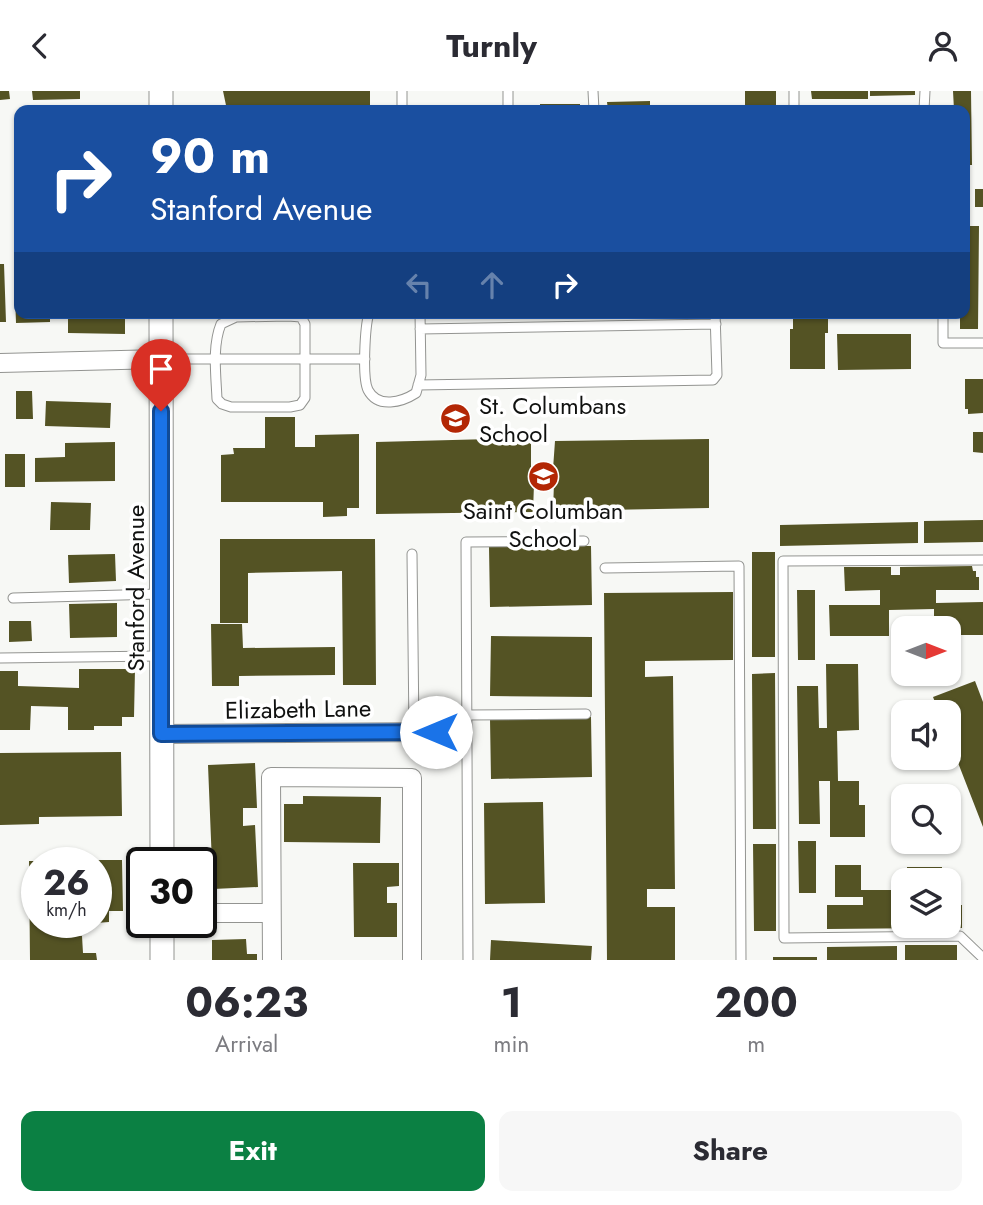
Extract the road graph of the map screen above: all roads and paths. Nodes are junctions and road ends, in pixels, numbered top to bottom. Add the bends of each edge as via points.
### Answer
1 (161, 319) edge
2 (231, 319) edge
3 (301, 319) edge
4 (367, 319) edge
5 (420, 319) edge
6 (716, 319) edge
7 (943, 319) edge
8 (716, 324) junction
9 (420, 329) junction
10 (983, 342) edge
11 (161, 359) junction
12 (216, 359) junction
13 (305, 359) junction
14 (365, 359) junction
15 (0, 363) edge
16 (418, 385) junction
17 (584, 541) dead end
18 (412, 554) dead end
19 (983, 560) edge
20 (605, 568) dead end
21 (161, 594) junction
22 (13, 597) dead end
23 (161, 656) junction
24 (0, 658) edge
25 (586, 714) dead end
26 (467, 716) junction
27 (414, 732) junction
28 (436, 732) dead end
29 (161, 734) junction
30 (162, 847) edge
31 (217, 913) edge
32 (271, 913) junction
33 (162, 938) edge
34 (983, 958) edge
35 (162, 960) edge
36 (272, 960) edge
37 (412, 960) edge
38 (468, 960) edge
39 (741, 960) edge

1 - 11 street, Stanford Avenue
2 - 12 lane via 217,334
3 - 13 lane
4 - 14 lane
5 - 9 lane
6 - 8 lane
7 - 10 lane via 943,343
8 - 9 lane
8 - 16 lane via 717,375 713,380
9 - 16 lane
11 - 12 lane
11 - 15 street
11 - 21 street, Stanford Avenue
12 - 13 lane
12 - 13 lane via 217,398 222,404 290,407 305,398
13 - 14 lane
14 - 16 lane via 366,388 375,398 404,401 416,393
17 - 26 lane via 466,543
18 - 27 lane
19 - 34 lane via 783,561 784,938 960,936
20 - 39 lane via 739,566
21 - 22 lane
21 - 23 street, Stanford Avenue
23 - 24 lane
23 - 29 street, Stanford Avenue
25 - 26 lane
26 - 38 lane
27 - 28 street, Elizabeth Lane
27 - 29 street, Elizabeth Lane
29 - 30 street, Stanford Avenue
31 - 32 street
32 - 36 street
32 - 37 street via 271,777 412,778
33 - 35 street

